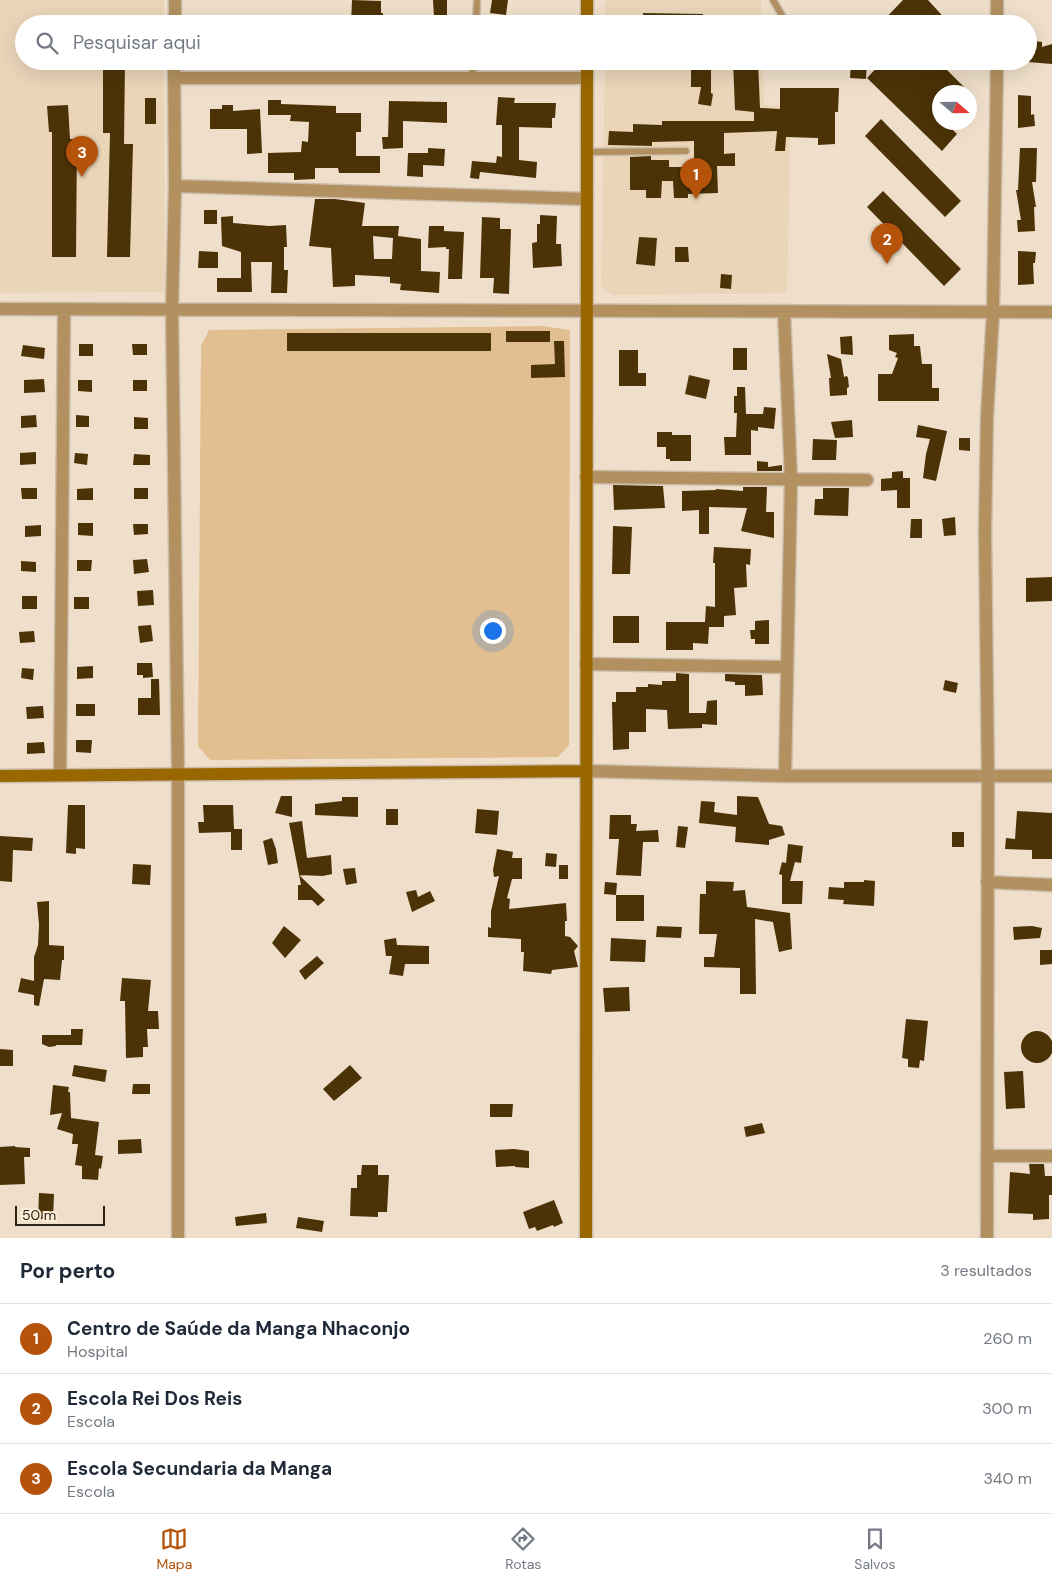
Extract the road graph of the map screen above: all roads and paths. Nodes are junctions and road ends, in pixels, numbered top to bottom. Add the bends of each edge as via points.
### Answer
1 (175, 0) edge
2 (477, 0) edge
3 (587, 0) edge
4 (773, 0) edge
5 (998, 0) edge
6 (175, 15) edge
7 (476, 15) edge
8 (587, 15) edge
9 (782, 15) edge
10 (997, 15) edge
11 (174, 70) edge
12 (472, 70) edge
13 (587, 70) edge
14 (996, 70) edge
15 (174, 78) junction
16 (472, 78) junction
17 (587, 78) junction
18 (686, 151) dead end
19 (587, 152) junction
20 (175, 186) junction
21 (586, 199) junction
22 (0, 309) edge
23 (172, 309) junction
24 (64, 310) junction
25 (586, 311) junction
26 (784, 311) junction
27 (993, 312) junction
28 (1052, 312) edge
29 (586, 477) junction
30 (791, 480) junction
31 (867, 480) dead end
32 (586, 664) junction
33 (787, 667) junction
34 (586, 771) junction
35 (178, 774) junction
36 (60, 775) junction
37 (0, 776) edge
38 (785, 776) junction
39 (988, 776) junction
40 (1052, 776) edge
41 (987, 882) junction
42 (1052, 884) edge
43 (987, 1156) junction
44 (1052, 1156) edge
45 (178, 1238) edge
46 (586, 1238) edge
47 (987, 1238) edge

1 - 6 street
2 - 7 lane
3 - 8 street
4 - 9 lane
5 - 10 street
11 - 15 street
12 - 16 lane
13 - 17 street
14 - 27 street
15 - 16 street
15 - 20 street
16 - 17 street
17 - 19 street
18 - 19 lane
19 - 21 street
20 - 21 street
20 - 23 street
21 - 25 street
22 - 24 street
23 - 24 street
23 - 25 street
23 - 35 street
24 - 36 street
25 - 26 street
25 - 29 street
26 - 27 street
26 - 30 street
27 - 28 street
27 - 39 street via 985,532
29 - 30 street
29 - 32 street
30 - 31 street
30 - 33 street
32 - 33 street
32 - 34 street
33 - 38 street
34 - 35 street
34 - 38 street
34 - 46 street
35 - 36 street
35 - 45 street
36 - 37 street
38 - 39 street
39 - 40 street
39 - 41 street
41 - 42 street
41 - 43 street
43 - 44 street
43 - 47 street

